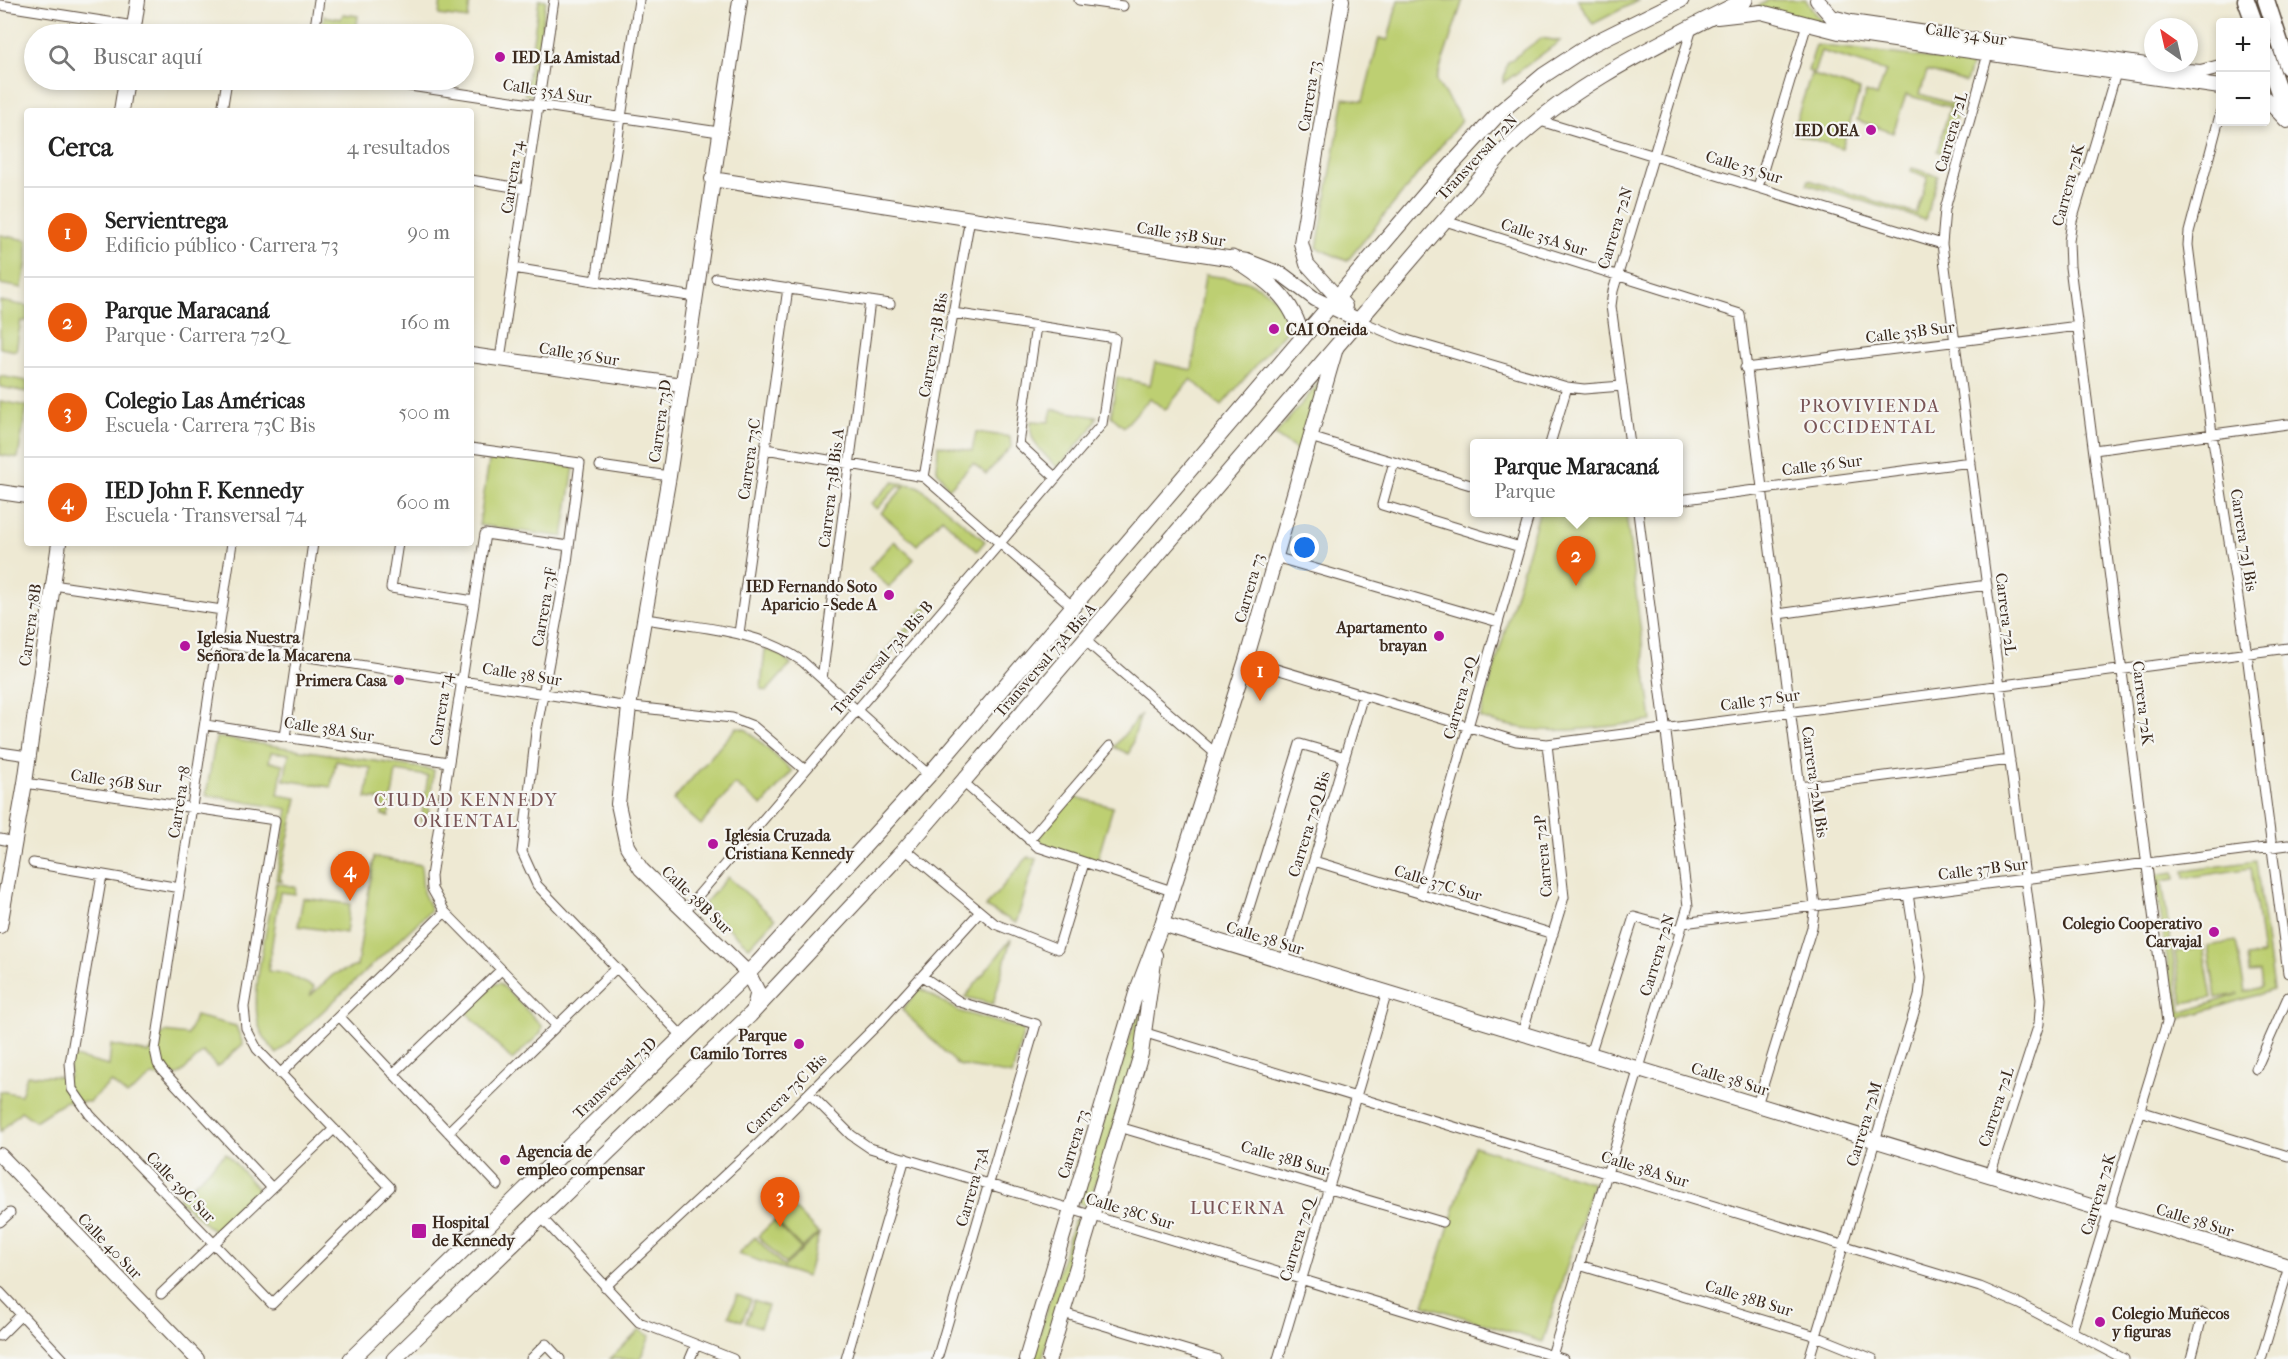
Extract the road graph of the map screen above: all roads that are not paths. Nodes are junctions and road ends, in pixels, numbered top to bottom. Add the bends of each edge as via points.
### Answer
1 (138, 0) edge
2 (320, 0) edge
3 (554, 0) edge
4 (639, 0) edge
5 (740, 0) edge
6 (1079, 0) edge
7 (1341, 0) edge
8 (1681, 0) edge
9 (1745, 0) edge
10 (1817, 0) edge
11 (2266, 0) edge
12 (2246, 2) edge
13 (0, 5) edge
14 (1123, 6) dead end
15 (2246, 18) edge
16 (2252, 18) edge
17 (1708, 19) junction
18 (101, 24) edge
19 (134, 24) edge
20 (316, 24) edge
21 (1807, 24) junction
22 (1692, 28) junction
23 (1988, 54) junction
24 (2288, 67) edge
25 (2109, 68) junction
26 (2216, 69) edge
27 (2270, 69) edge
28 (2216, 86) edge
29 (124, 90) edge
30 (225, 90) edge
31 (437, 90) edge
32 (2270, 104) edge
33 (538, 105) junction
34 (121, 108) edge
35 (222, 108) edge
36 (621, 117) junction
37 (2288, 118) edge
38 (1538, 120) junction
39 (2288, 123) edge
40 (2217, 126) edge
41 (719, 132) junction
42 (1653, 155) junction
43 (712, 179) junction
44 (474, 180) edge
45 (1758, 187) junction
46 (525, 189) junction
47 (970, 218) junction
48 (1442, 220) junction
49 (1942, 244) junction
50 (1232, 258) junction
51 (513, 268) junction
52 (1616, 276) junction
53 (716, 278) dead end
54 (596, 281) junction
55 (788, 288) junction
56 (695, 297) junction
57 (870, 301) junction
58 (1333, 302) junction
59 (890, 304) dead end
60 (953, 313) junction
61 (1740, 314) joint
62 (1358, 320) junction
63 (1036, 326) junction
64 (2078, 326) junction
65 (1302, 339) junction
66 (1955, 343) junction
67 (1336, 346) junction
68 (474, 355) edge
69 (500, 359) junction
70 (1745, 368) junction
71 (682, 385) junction
72 (1622, 386) junction
73 (1567, 387) junction
74 (2288, 424) edge
75 (2212, 434) junction
76 (1310, 437) junction
77 (1551, 439) edge
78 (1629, 439) edge
79 (474, 448) edge
80 (766, 449) junction
81 (2094, 450) junction
82 (1394, 462) junction
83 (1971, 462) junction
84 (849, 464) junction
85 (600, 466) dead end
86 (669, 476) junction
87 (924, 477) junction
88 (1056, 478) junction
89 (1470, 485) edge
90 (1760, 489) junction
91 (0, 492) edge
92 (24, 496) edge
93 (1683, 499) edge
94 (1529, 517) edge
95 (1639, 517) edge
96 (999, 543) junction
97 (59, 546) edge
98 (232, 546) edge
99 (313, 546) edge
100 (398, 546) edge
101 (569, 546) junction
102 (1520, 547) junction
103 (1275, 557) junction
104 (53, 585) junction
105 (1987, 585) junction
106 (474, 601) junction
107 (1072, 606) junction
108 (222, 610) junction
109 (1778, 614) junction
110 (646, 619) junction
111 (1498, 622) junction
112 (738, 633) junction
113 (1086, 641) junction
114 (218, 643) junction
115 (2288, 648) edge
116 (2247, 654) junction
117 (297, 655) junction
118 (1246, 660) junction
119 (2124, 671) junction
120 (822, 679) junction
121 (461, 681) junction
122 (2000, 687) junction
123 (543, 694) junction
124 (1363, 695) junction
125 (629, 707) junction
126 (857, 710) junction
127 (1790, 712) junction
128 (206, 725) junction
129 (1468, 726) junction
130 (1666, 729) junction
131 (285, 737) junction
132 (1547, 744) junction
133 (1110, 746) dead end
134 (0, 752) edge
135 (1216, 754) junction
136 (28, 756) junction
137 (1345, 757) junction
138 (2010, 760) junction
139 (448, 762) junction
140 (806, 770) junction
141 (929, 775) junction
142 (25, 783) junction
143 (964, 783) junction
144 (1799, 787) junction
145 (193, 807) junction
146 (0, 839) edge
147 (1029, 840) junction
148 (15, 842) junction
149 (2288, 845) edge
150 (627, 846) joint
151 (2272, 848) junction
152 (905, 849) junction
153 (1314, 861) junction
154 (33, 863) dead end
155 (1084, 863) junction
156 (2148, 863) junction
157 (102, 875) junction
158 (2025, 879) junction
159 (180, 888) junction
160 (1172, 891) junction
161 (1420, 893) junction
162 (1908, 894) junction
163 (1815, 906) junction
164 (445, 912) junction
165 (684, 912) junction
166 (979, 913) junction
167 (1162, 924) junction
168 (0, 926) edge
169 (1682, 927) junction
170 (1553, 934) junction
171 (1156, 941) junction
172 (1237, 946) junction
173 (1284, 961) junction
174 (616, 968) junction
175 (501, 970) junction
176 (748, 973) junction
177 (2288, 973) edge
178 (922, 976) junction
179 (1387, 992) junction
180 (2288, 997) edge
181 (750, 1015) junction
182 (339, 1016) junction
183 (557, 1026) junction
184 (1146, 1033) junction
185 (1522, 1033) junction
186 (683, 1037) junction
187 (1590, 1054) junction
188 (1638, 1068) junction
189 (2256, 1069) dead end
190 (280, 1074) junction
191 (393, 1074) junction
192 (809, 1093) junction
193 (1356, 1097) junction
194 (1757, 1105) junction
195 (2140, 1111) junction
196 (1119, 1127) junction
197 (334, 1129) junction
198 (448, 1132) junction
199 (1874, 1140) junction
200 (0, 1155) edge
201 (2288, 1156) edge
202 (905, 1158) junction
203 (1606, 1173) junction
204 (1990, 1175) junction
205 (989, 1184) junction
206 (498, 1185) dead end
207 (272, 1188) junction
208 (1329, 1188) junction
209 (1071, 1209) junction
210 (2109, 1212) junction
211 (10, 1213) dead end
212 (1091, 1215) junction
213 (541, 1217) junction
214 (0, 1222) edge
215 (1442, 1222) dead end
216 (214, 1244) junction
217 (1843, 1245) junction
218 (1579, 1265) junction
219 (2288, 1268) edge
220 (1301, 1279) junction
221 (605, 1287) junction
222 (0, 1292) edge
223 (161, 1294) dead end
224 (1063, 1313) junction
225 (2203, 1313) dead end
226 (21, 1315) junction
227 (2072, 1331) junction
228 (0, 1336) edge
229 (1816, 1336) junction
230 (696, 1345) junction
231 (2110, 1356) edge
232 (1552, 1358) edge
233 (63, 1359) edge
234 (197, 1359) edge
235 (351, 1359) edge
236 (394, 1359) edge
237 (531, 1359) edge
238 (560, 1359) edge
239 (690, 1359) edge
240 (733, 1359) edge
241 (846, 1359) edge
242 (937, 1359) edge
243 (1026, 1359) edge
244 (1049, 1359) edge
245 (1216, 1359) edge
246 (1278, 1359) edge
247 (1563, 1359) edge
248 (1809, 1359) edge
249 (1873, 1359) edge
250 (2124, 1359) edge
251 (2191, 1359) edge
252 (2260, 1359) edge

1 - 19 street
2 - 20 street
3 - 33 street, Carrera 74
4 - 36 street
5 - 41 street, Carrera 73D
6 - 14 street
7 - 58 street, Carrera 73 via 1301,243 1307,264
8 - 58 main road, Transversal 72N via 1572,55 1520,95 1472,141
9 - 17 main road, Transversal 72N
10 - 25 street, Calle 34 Sur via 1840,20
11 - 24 highway
12 - 15 street
12 - 16 highway
13 - 18 street
17 - 21 street, Calle 34 Sur via 1761,12
17 - 22 main road, Transversal 72N
21 - 23 street, Calle 34 Sur
21 - 45 street
22 - 38 main road, Transversal 72N via 1587,84
22 - 42 street, Carrera 72N
23 - 25 street, Calle 34 Sur
23 - 49 street, Carrera 72L via 1945,209
25 - 26 street, Calle 34 Sur via 2200,72
25 - 28 street, Calle 34 Sur
25 - 64 street, Carrera 72K via 2072,221 2070,267
27 - 37 highway
29 - 34 street
30 - 35 street
31 - 33 street, Calle 35A Sur
32 - 39 street
33 - 36 street, Calle 35A Sur
33 - 46 street, Carrera 74
36 - 41 street, Calle 35A Sur
36 - 54 street
38 - 42 street, Calle 35 Sur
38 - 48 main road, Transversal 72N via 1504,151
40 - 75 street, Carrera 72J Bis via 2188,245
41 - 43 street, Carrera 73D
42 - 45 street, Calle 35 Sur
42 - 52 street, Carrera 72N
43 - 47 street, Calle 35B Sur
43 - 56 street, Carrera 73D
44 - 46 street
45 - 49 street, Calle 35 Sur
46 - 51 street, Carrera 74
47 - 50 street, Calle 35B Sur
47 - 60 street, Carrera 73B Bis
48 - 52 street, Calle 35A Sur
48 - 62 main road, Transversal 72N
49 - 66 street, Carrera 72L
50 - 58 street, Calle 35B Sur via 1270,269
50 - 65 main road via 1284,297 1298,320
51 - 54 street
51 - 69 street, Carrera 74
52 - 61 street, Calle 35A Sur
52 - 72 street, Carrera 72N via 1611,306
53 - 55 street
54 - 56 street
55 - 57 street
55 - 80 street, Carrera 73C
56 - 71 street, Carrera 73D
57 - 59 street
57 - 84 street, Carrera 73B Bis A
58 - 62 street, Carrera 73
58 - 65 main road, Transversal 73A Bis A
60 - 63 street
60 - 87 street, Carrera 73B Bis
61 - 70 street, Carrera 72M Bis
62 - 67 main road, Transversal 73A Bis A
62 - 73 street via 1400,338
63 - 88 street via 1019,444
63 - 88 street, Transversal 73A Bis B via 1115,338 1102,423
64 - 66 street, Calle 35B Sur
64 - 81 street, Carrera 72K
65 - 107 main road, Transversal 73A Bis A
66 - 70 street, Calle 35B Sur
66 - 83 street, Carrera 72L
67 - 76 street, Carrera 73
67 - 113 main road, Transversal 73A Bis A
68 - 69 street, Calle 36 Sur
69 - 71 street, Calle 36 Sur
70 - 90 street, Carrera 72M Bis
71 - 86 street, Carrera 73D
72 - 73 street
72 - 78 street, Carrera 72N
73 - 77 street
74 - 75 street
75 - 81 street
75 - 116 street, Carrera 72J Bis
76 - 82 street
76 - 103 street, Carrera 73
79 - 101 street, Carrera 73F via 580,464
80 - 84 street
80 - 112 street, Carrera 73C
81 - 119 street, Carrera 72K
82 - 89 street
82 - 102 street via 1382,505
83 - 90 street, Calle 36 Sur
83 - 105 street, Carrera 72L
84 - 87 street
84 - 120 street, Carrera 73B Bis A
85 - 86 street
86 - 110 street, Carrera 73D
87 - 96 street
88 - 96 street, Transversal 73A Bis B
90 - 93 street, Calle 36 Sur
90 - 109 street, Carrera 72M Bis
91 - 92 street
94 - 102 street, Carrera 72Q
95 - 130 street, Carrera 72N
96 - 107 street
96 - 126 street, Transversal 73A Bis B
97 - 104 street, Carrera 78B
98 - 108 street, Carrera 78
99 - 117 street
100 - 106 street via 391,588
101 - 106 street, Carrera 74 via 485,534
101 - 123 street, Carrera 73F
102 - 111 street, Carrera 72Q
103 - 111 street
103 - 118 street, Carrera 73
104 - 108 street
104 - 136 street, Carrera 78B
105 - 109 street
105 - 122 street, Carrera 72L
106 - 121 street, Carrera 74
107 - 141 main road, Transversal 73A Bis A
108 - 114 street, Carrera 78
109 - 127 street, Carrera 72M Bis
110 - 112 street
110 - 125 street, Carrera 73D
111 - 129 street, Carrera 72Q
112 - 120 street via 781,646
113 - 135 street
113 - 143 main road, Transversal 73A Bis A
114 - 117 street, Calle 38 Sur
114 - 128 street, Carrera 78
115 - 116 street, Calle 37 Sur
116 - 119 street, Calle 37 Sur
116 - 151 street, Carrera 72J Bis
117 - 121 street, Calle 38 Sur
117 - 131 street
118 - 124 street, Calle 37 Sur
118 - 135 street, Carrera 73
119 - 122 street, Calle 37 Sur
119 - 156 street, Carrera 72K
120 - 126 street
121 - 123 street, Calle 38 Sur
121 - 139 street, Carrera 74
122 - 127 street, Calle 37 Sur
122 - 138 street, Carrera 72L
123 - 125 street, Calle 38 Sur
123 - 174 street, Carrera 73F via 522,837 524,862 537,885
124 - 129 street, Calle 37 Sur
124 - 137 street, Carrera 72Q Bis
125 - 140 street, Calle 38 Sur via 747,722
125 - 150 street, Carrera 73D via 618,804
126 - 140 street, Transversal 73A Bis B
126 - 141 street
127 - 130 street, Calle 37 Sur
127 - 144 street, Carrera 72M Bis
128 - 131 street, Calle 38A Sur
128 - 145 street, Carrera 78
129 - 132 street, Calle 37 Sur via 1515,741
129 - 161 street, Carrera 72Q
130 - 132 street, Calle 37 Sur
130 - 169 street, Carrera 72N via 1688,906
131 - 139 street, Calle 38A Sur
132 - 170 street, Carrera 72P via 1564,897
133 - 147 street
134 - 136 street
135 - 160 street, Carrera 73
136 - 142 street, Carrera 78B
137 - 153 street, Carrera 72Q Bis
137 - 172 street via 1300,744
138 - 144 street
138 - 158 street, Carrera 72L
139 - 164 street, Carrera 74 via 432,858 432,889
140 - 165 street, Transversal 73A Bis B
141 - 176 main road, Transversal 73A Bis A
142 - 145 street, Calle 36B Sur
142 - 148 street, Carrera 78B
143 - 147 street
143 - 152 main road, Transversal 73A Bis A
144 - 163 street, Carrera 72M Bis
145 - 159 street, Carrera 78
145 - 190 street, Calle 36B Sur via 275,820 244,1019 249,1039
146 - 148 street
147 - 155 street via 1047,852
148 - 168 street, Carrera 78B
149 - 151 street, Calle 37B Sur
150 - 165 street, Calle 38B Sur via 641,868
151 - 156 street, Calle 37B Sur
151 - 177 street, Carrera 72J Bis
152 - 166 street
152 - 181 main road, Transversal 73A Bis A
153 - 161 street, Calle 37C Sur
153 - 173 street, Carrera 72Q Bis
154 - 157 street
155 - 160 street
155 - 166 street via 1058,949 1012,933
156 - 158 street, Calle 37B Sur
156 - 195 street, Carrera 72K via 2167,1022
157 - 159 street
157 - 216 street, Calle 39C Sur via 70,1063 72,1089 90,1115
158 - 162 street, Calle 37B Sur
158 - 204 street, Carrera 72L via 2041,1010
159 - 207 street, Carrera 78 via 156,1040 158,1064
160 - 167 street, Carrera 73
161 - 170 street, Calle 37C Sur
162 - 163 street, Calle 37B Sur
162 - 199 street, Carrera 72M via 1921,987
163 - 169 street, Calle 37B Sur
163 - 194 street, Carrera 72M Bis
164 - 175 street
164 - 182 street
165 - 176 street, Calle 38B Sur
166 - 178 street, Carrera 73C Bis
167 - 171 street, Carrera 73
167 - 172 street, Calle 38 Sur
169 - 187 street, Calle 37B Sur via 1634,917
169 - 188 street, Carrera 72N
170 - 185 street, Carrera 72P
171 - 184 street, Carrera 73
171 - 209 street, Carrera 73 via 1137,990
172 - 173 street, Calle 38 Sur
173 - 179 street, Calle 38 Sur
174 - 183 street
174 - 186 street
175 - 183 street
175 - 191 street
176 - 181 main road via 758,993
176 - 186 main road, Transversal 73D
178 - 192 street, Carrera 73C Bis
178 - 205 street, Carrera 73A via 960,1002 1036,1024
179 - 185 street, Calle 38 Sur
179 - 193 street, Carrera 72Q
180 - 189 street
181 - 213 main road
182 - 190 street
182 - 191 street
183 - 198 street
184 - 193 street, Calle 38A Sur
184 - 196 street, Carrera 73
185 - 187 street, Calle 38 Sur
186 - 235 main road, Transversal 73D
187 - 188 street, Calle 38 Sur
188 - 194 street, Calle 38 Sur
188 - 203 street, Carrera 72N
190 - 197 street
191 - 198 street
192 - 202 street, Calle 38C Sur via 858,1141
192 - 221 street, Carrera 73C Bis
193 - 203 street, Calle 38A Sur
193 - 208 street, Carrera 72Q
194 - 199 street, Calle 38 Sur
195 - 201 street
195 - 210 street, Carrera 72K
196 - 208 street, Calle 38B Sur
196 - 212 street, Carrera 73
197 - 207 street
197 - 216 street, Calle 39C Sur via 390,1187 272,1304
198 - 206 street
199 - 204 street, Calle 38 Sur
199 - 217 street, Carrera 72M
200 - 234 street, Calle 40 Sur
202 - 205 street, Calle 38C Sur
202 - 241 street
203 - 217 street, Calle 38A Sur
203 - 218 street, Carrera 72N
204 - 210 street, Calle 38 Sur
205 - 209 street, Calle 38C Sur
205 - 242 street, Carrera 73A
207 - 216 street
208 - 215 street, Calle 38B Sur
208 - 220 street, Carrera 72Q
209 - 212 street, Calle 38C Sur
209 - 243 street, Carrera 73
210 - 219 street, Calle 38 Sur
210 - 227 street, Carrera 72K
211 - 214 street
212 - 220 street, Calle 38C Sur
212 - 224 street, Carrera 73
213 - 221 street
213 - 236 main road
216 - 223 street
217 - 227 street, Calle 38A Sur via 1980,1287
217 - 229 street, Carrera 72M
218 - 229 street, Calle 38B Sur
218 - 232 street, Carrera 72N
219 - 252 street
220 - 232 street, Calle 38C Sur
220 - 246 street, Carrera 72Q
221 - 230 street via 639,1322
222 - 226 street
224 - 244 street, Carrera 73
224 - 245 street
225 - 251 street
226 - 228 street
226 - 233 street
227 - 231 street, Calle 38A Sur
229 - 248 street, Carrera 72M
229 - 249 street, Calle 38B Sur
230 - 239 street
230 - 240 street
231 - 250 street, Calle 38A Sur
232 - 247 street, Calle 38C Sur
237 - 238 street via 546,1344

